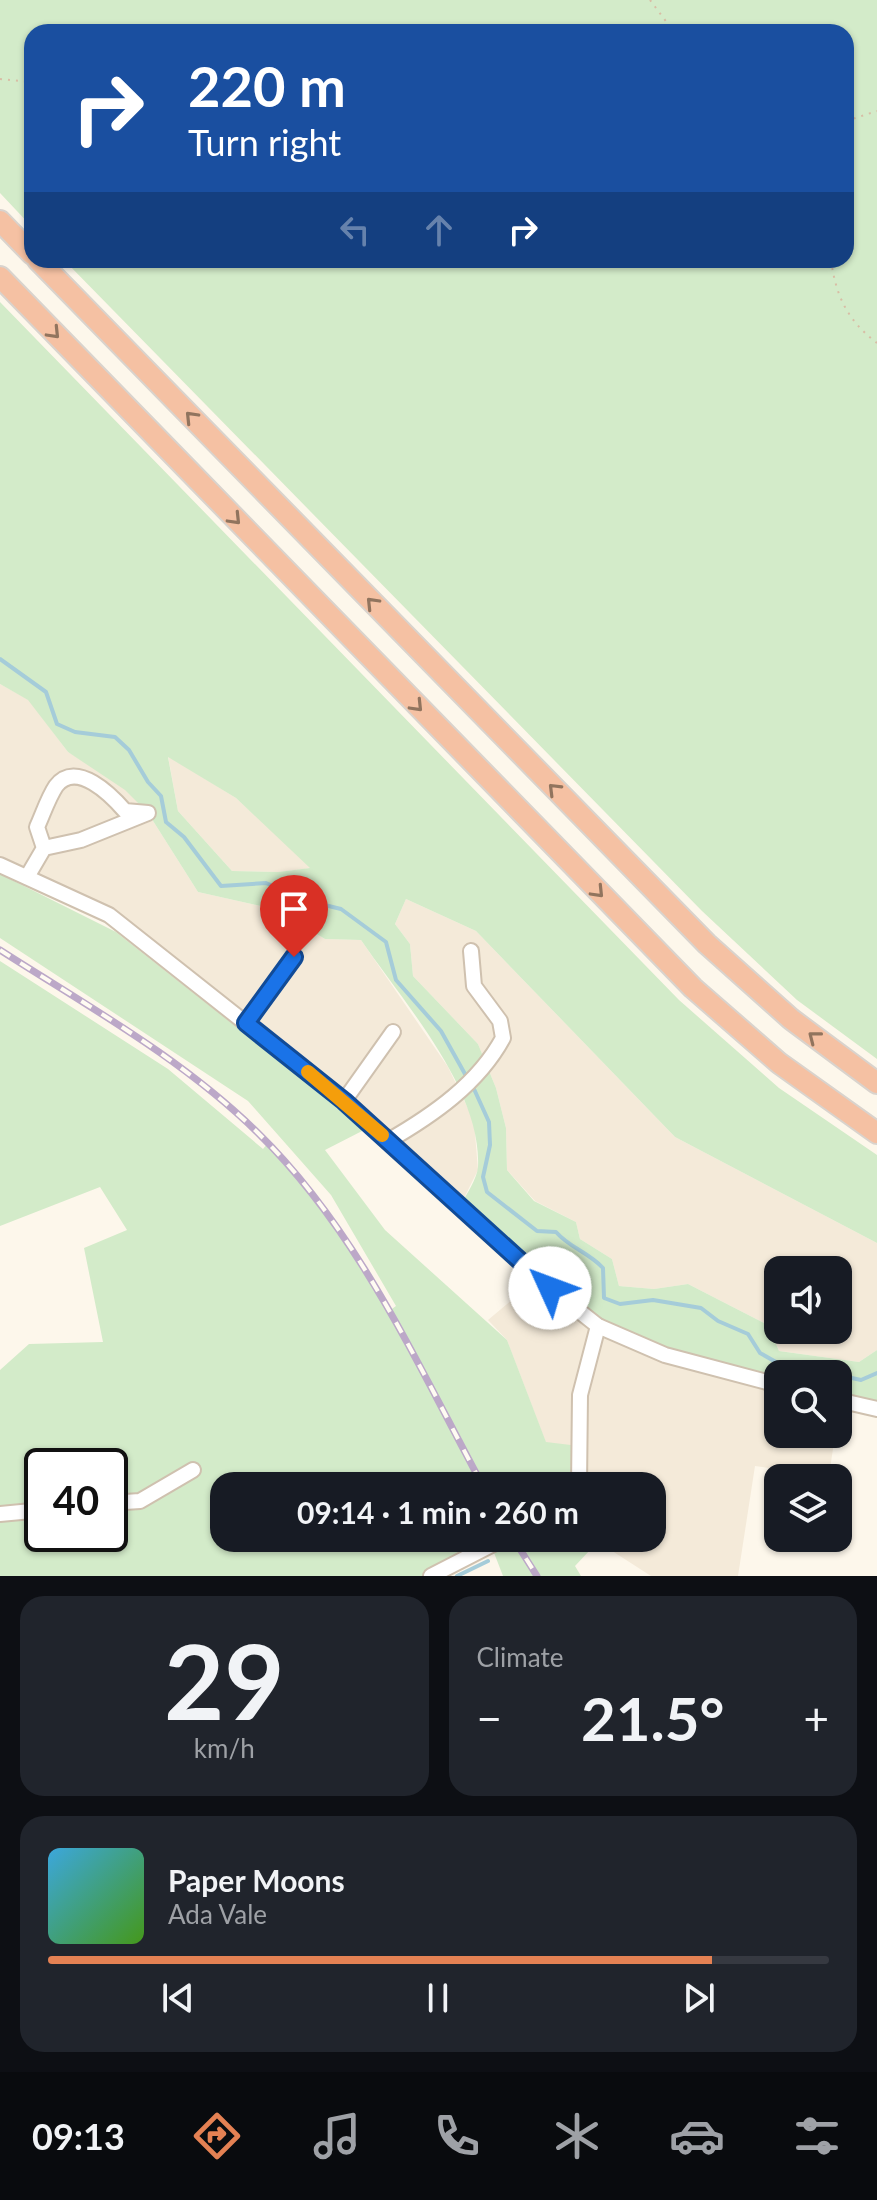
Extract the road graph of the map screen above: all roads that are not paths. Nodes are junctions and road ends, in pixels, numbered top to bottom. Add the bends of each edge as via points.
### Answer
1 (0, 221) edge
2 (24, 246) edge
3 (46, 268) edge
4 (0, 277) edge
5 (44, 848) junction
6 (0, 865) edge
7 (27, 877) junction
8 (471, 951) dead end
9 (294, 957) dead end
10 (246, 1023) junction
11 (393, 1032) dead end
12 (877, 1083) edge
13 (344, 1101) junction
14 (877, 1133) edge
15 (388, 1141) junction
16 (598, 1326) junction
17 (764, 1381) edge
18 (852, 1403) edge
19 (877, 1409) edge
20 (193, 1470) dead end
21 (579, 1472) edge
22 (128, 1502) edge
23 (24, 1512) edge
24 (0, 1514) edge
25 (478, 1552) edge
26 (431, 1576) edge

1 - 2 highway
12 -> 3 highway via 769,1001 687,924
4 -> 14 highway via 693,988 779,1063
5 - 5 street via 81,840 148,813 125,811 92,782 66,779 56,785 37,827
5 - 7 street
6 - 7 street
7 - 10 street via 109,915
8 - 15 street via 474,986 500,1021 503,1038 435,1114
9 - 10 street
10 - 13 street
11 - 13 street
13 - 15 street
15 - 16 street
16 - 17 street via 665,1355
16 - 21 street via 580,1395
18 - 19 street
20 - 22 street via 140,1501
23 - 24 street
25 - 26 street

